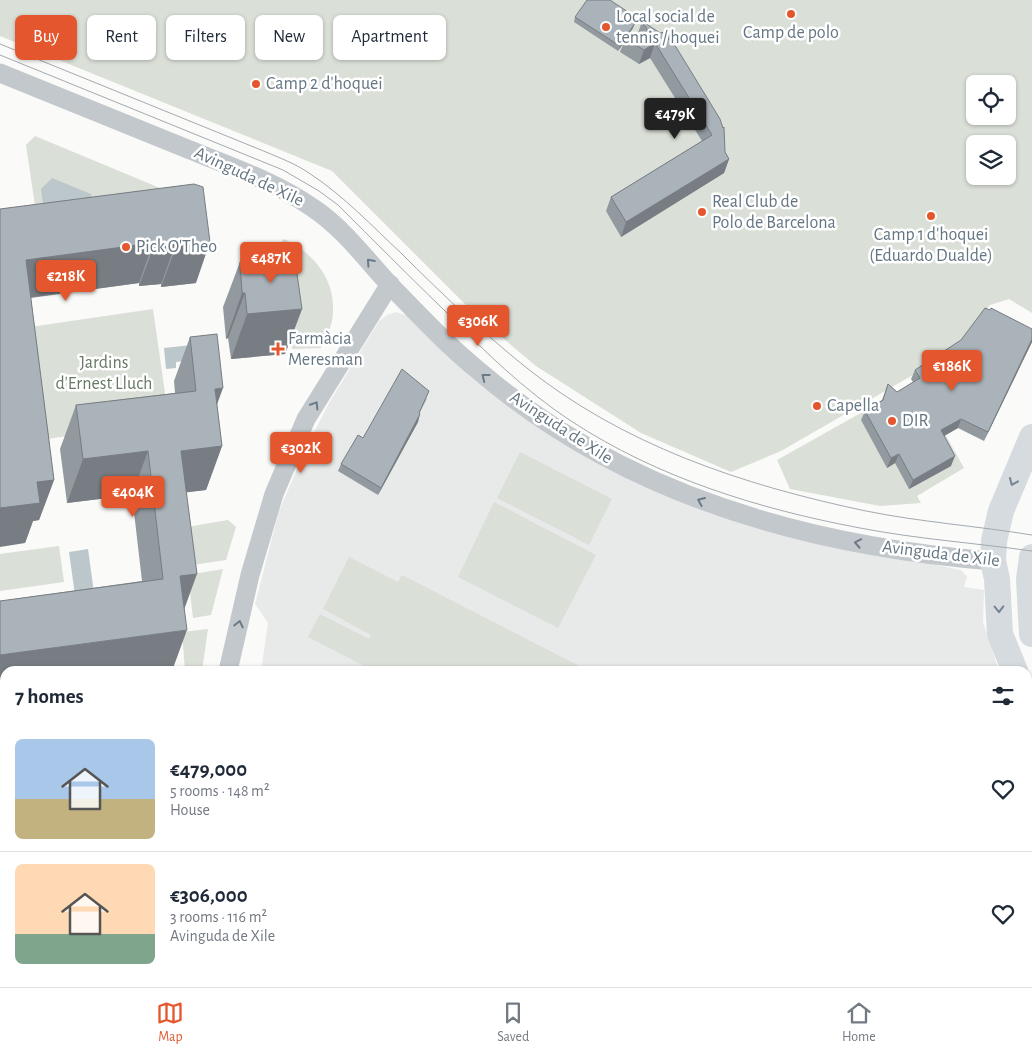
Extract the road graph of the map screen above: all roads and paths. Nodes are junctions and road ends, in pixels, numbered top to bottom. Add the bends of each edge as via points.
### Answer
1 (0, 73) edge
2 (390, 284) junction
3 (1032, 437) edge
4 (1031, 560) edge
5 (992, 561) junction
6 (1032, 634) edge
7 (229, 666) edge
8 (1013, 666) edge

2 -> 1 street, Avinguda de Xile via 332,222 294,195
5 -> 2 street, Avinguda de Xile via 912,553 776,526 721,509 623,467 532,413 478,371
7 -> 2 street via 250,575 278,486 306,419
3 -> 5 street via 1001,511
4 - 5 street, Avinguda de Xile
4 - 6 street
5 -> 8 street via 997,578 1000,634

